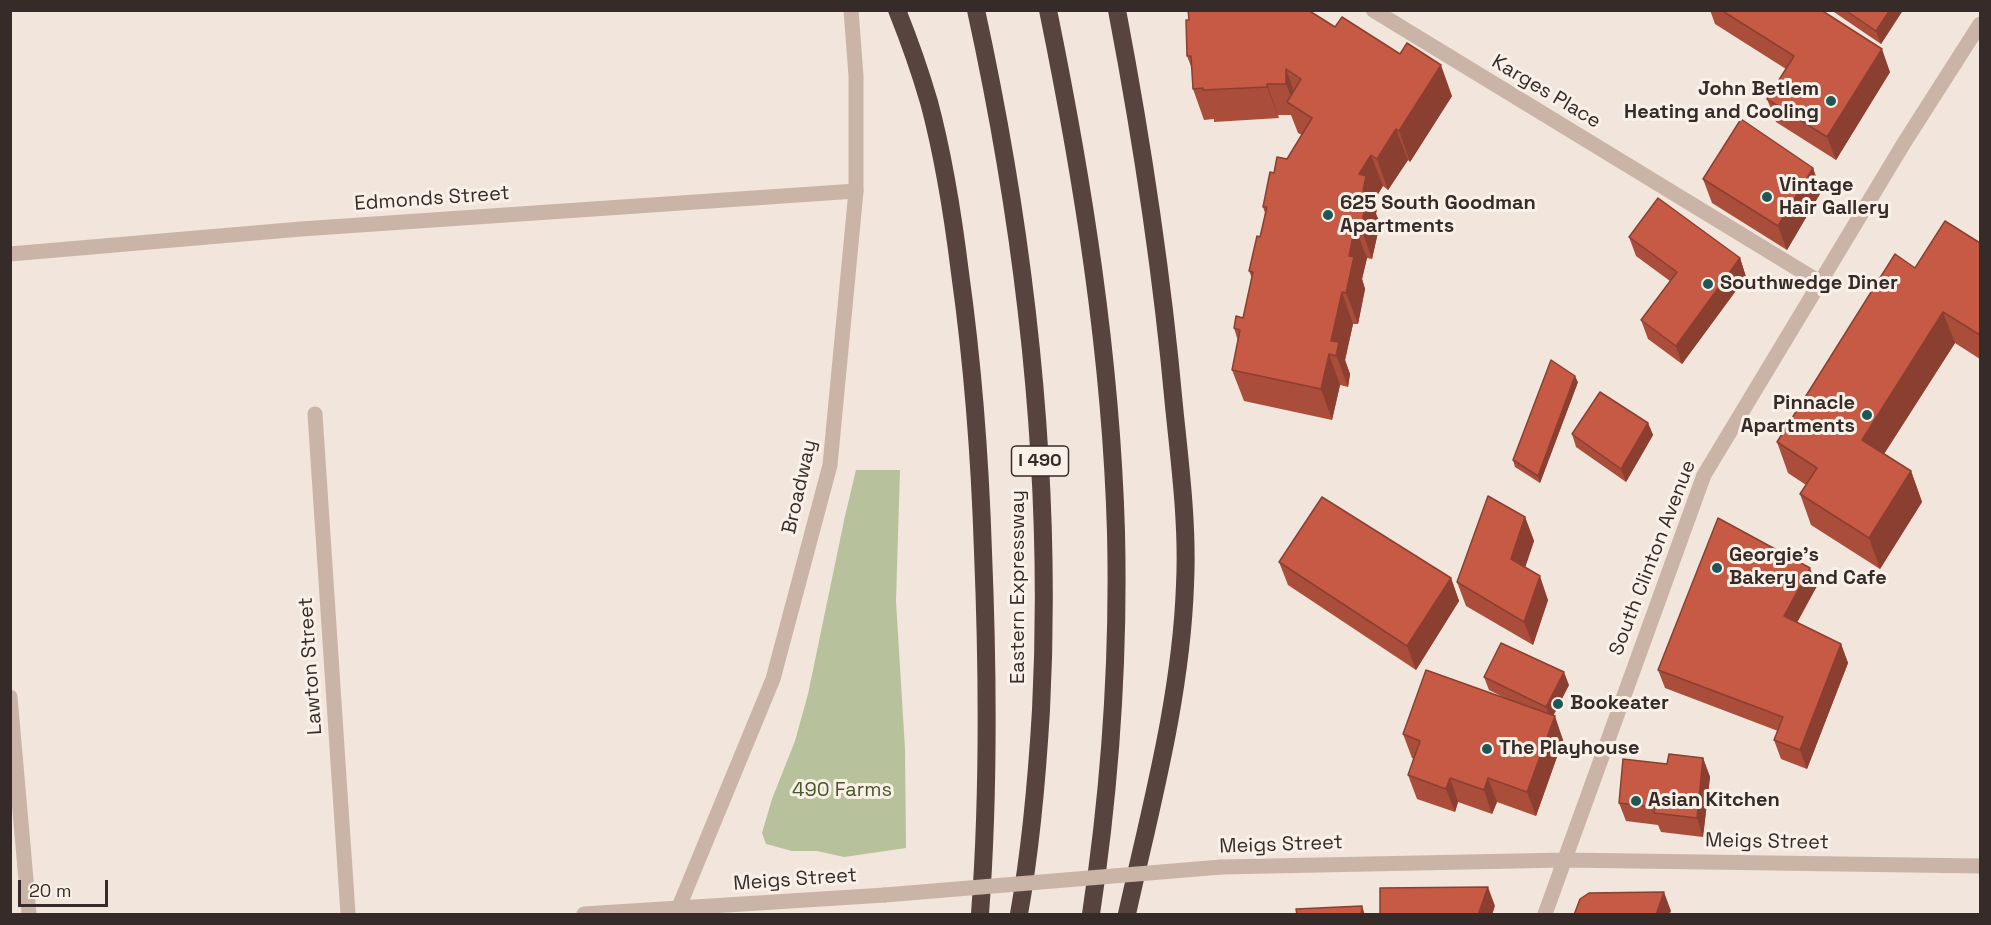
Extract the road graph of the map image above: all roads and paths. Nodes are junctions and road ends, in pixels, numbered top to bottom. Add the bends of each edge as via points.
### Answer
1 (851, 10) edge
2 (897, 10) edge
3 (976, 10) edge
4 (1048, 10) edge
5 (1117, 10) edge
6 (1373, 10) edge
7 (1980, 24) edge
8 (856, 191) junction
9 (10, 254) edge
10 (1821, 283) junction
11 (315, 414) dead end
12 (10, 697) edge
13 (1565, 860) junction
14 (1980, 866) edge
15 (678, 912) edge
16 (29, 915) edge
17 (348, 915) edge
18 (584, 915) edge
19 (980, 915) edge
20 (1019, 915) edge
21 (1091, 915) edge
22 (1127, 915) edge
23 (1545, 915) edge

1 - 8 street, Broadway via 856,76
2 - 19 highway via 929,102 945,175 974,395 987,655 986,808
3 - 20 highway, Eastern Expressway / I 490 via 1026,305 1043,524 1039,742
4 - 21 highway via 1092,267 1116,530 1114,695 1100,861
5 - 22 highway via 1140,140 1170,362 1185,533 1182,635 1172,705
6 - 10 street, Karges Place
7 - 10 street, South Clinton Avenue
8 - 9 street, Edmonds Street via 313,228
8 - 15 street, Broadway via 830,465 773,679
10 - 13 street, South Clinton Avenue via 1704,475
11 - 17 street, Lawton Street
12 - 16 street
13 - 14 street, Meigs Street
13 - 15 street, Meigs Street, bridge via 1221,867
13 - 23 street, South Clinton Avenue
15 - 18 street, Meigs Street

